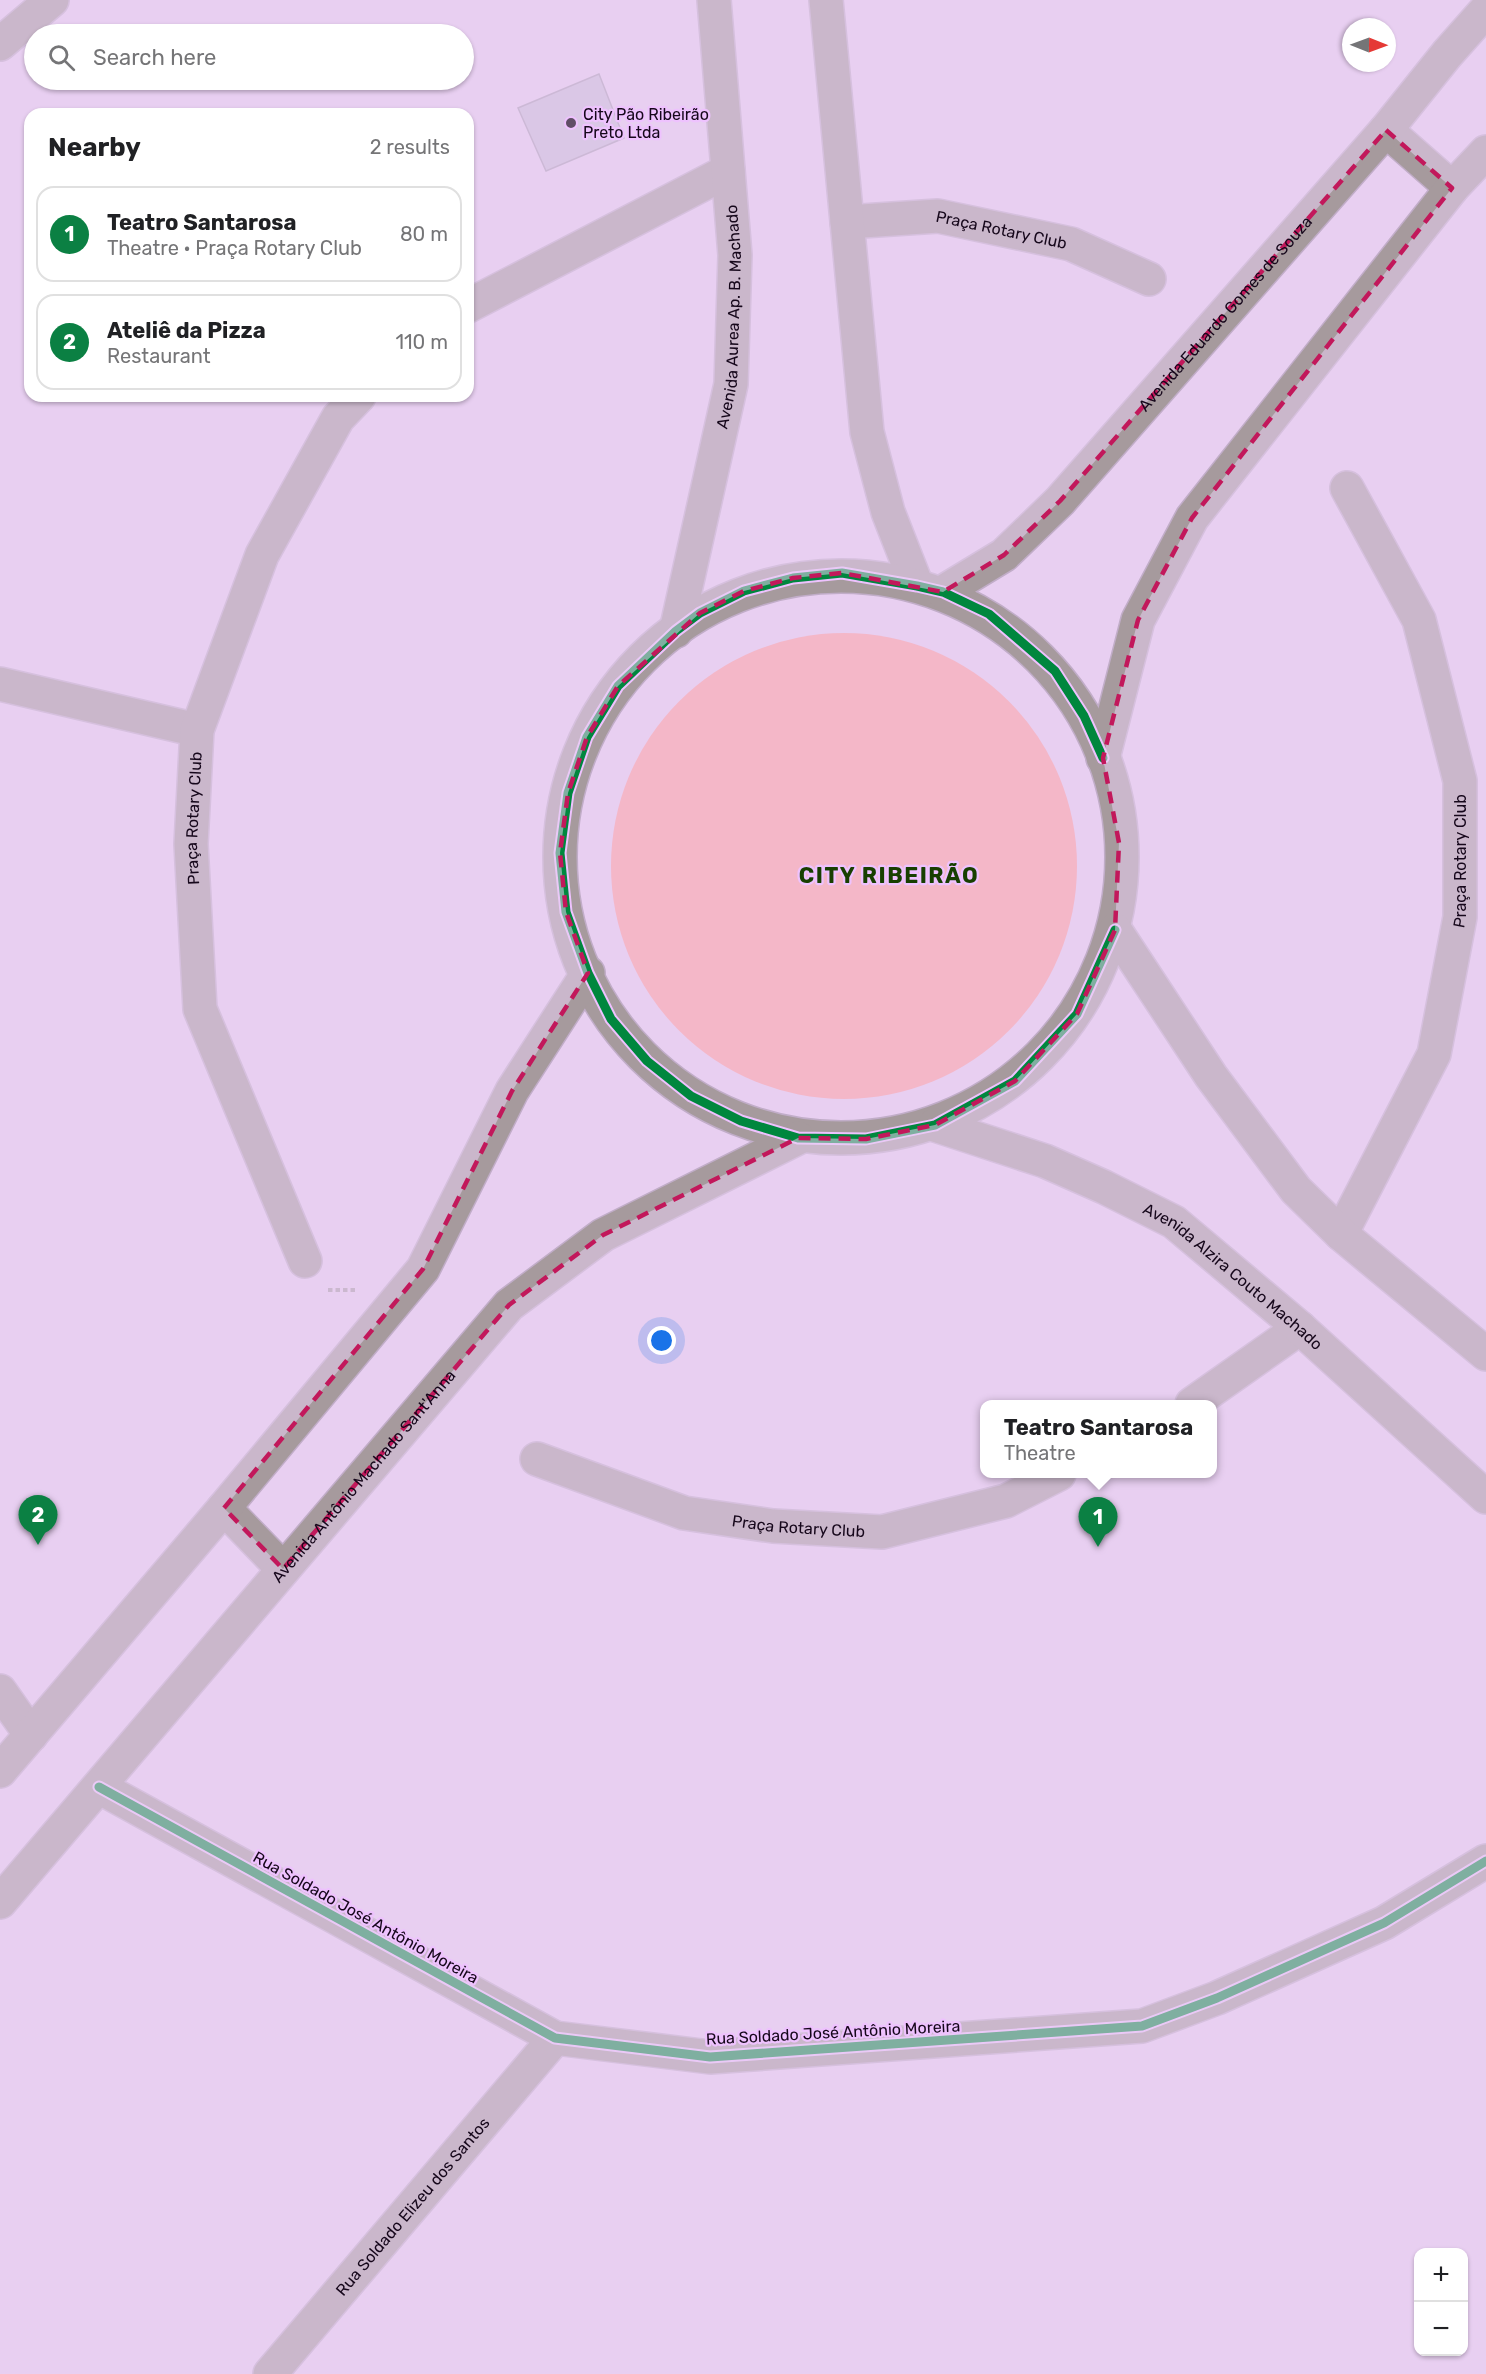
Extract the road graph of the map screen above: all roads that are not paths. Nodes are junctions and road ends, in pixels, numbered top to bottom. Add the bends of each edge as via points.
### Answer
1 (52, 0) edge
2 (714, 0) edge
3 (826, 0) edge
4 (1486, 10) edge
5 (0, 44) edge
6 (1386, 130) junction
7 (1486, 152) edge
8 (728, 171) junction
9 (1452, 188) junction
10 (847, 222) junction
11 (1149, 279) dead end
12 (474, 303) edge
13 (353, 402) edge
14 (1347, 488) dead end
15 (929, 589) junction
16 (676, 631) junction
17 (0, 684) edge
18 (197, 730) junction
19 (1103, 758) junction
20 (1115, 930) junction
21 (588, 973) junction
22 (934, 1125) junction
23 (798, 1138) junction
24 (1341, 1234) junction
25 (305, 1262) road end
26 (1300, 1328) junction
27 (1486, 1354) edge
28 (1198, 1400) edge
29 (537, 1459) dead end
30 (1049, 1478) edge
31 (1486, 1497) edge
32 (224, 1508) junction
33 (283, 1569) junction
34 (0, 1691) edge
35 (31, 1735) junction
36 (0, 1771) edge
37 (99, 1787) junction
38 (1486, 1861) edge
39 (0, 1902) edge
40 (555, 2038) junction
41 (270, 2374) edge

1 - 5 street
2 - 8 street, Avenida Aurea Ap. B. Machado
3 - 10 street
4 - 6 street, Avenida Eduardo Gomes de Souza
6 - 9 street
6 - 15 street, Avenida Eduardo Gomes de Souza via 1060,501 1004,555
7 - 9 street
8 - 12 street
8 - 16 street, Avenida Aurea Ap. B. Machado via 735,255 731,384
9 - 19 street via 1192,518 1138,620
10 - 11 street, Praça Rotary Club via 938,216 1071,244
10 - 15 street via 867,432 888,512
13 - 18 street, Praça Rotary Club via 338,418 262,555
14 - 24 street, Praça Rotary Club via 1419,620 1460,781 1460,917 1434,1054
15 - 16 street via 842,573 793,578 744,591 700,613
15 - 19 street via 989,614 1055,671 1084,716
16 - 21 street via 618,686 587,737 568,794 560,853 566,912
17 - 18 street
18 - 25 street, Praça Rotary Club via 191,844 200,1009
19 - 20 street via 1119,843
20 - 22 street via 1077,1014 1062,1031 1015,1081
20 - 24 street via 1210,1076 1296,1190
21 - 23 street via 611,1019 647,1061 691,1096 741,1121
21 - 32 street via 512,1091 423,1269
22 - 23 street via 866,1139
22 - 26 street, Avenida Alzira Couto Machado via 1045,1161 1174,1222
23 - 33 street, Avenida Antônio Machado Sant'Anna via 603,1236 509,1305
24 - 27 street
26 - 28 street
26 - 31 street, Avenida Alzira Couto Machado
29 - 30 street, Praça Rotary Club via 684,1513 773,1526 882,1532 1006,1500
32 - 33 street
32 - 35 street
33 - 37 street, Avenida Antônio Machado Sant'Anna
34 - 35 street
35 - 36 street
37 - 39 street, Avenida Antônio Machado Sant'Anna
37 - 40 street, Rua Soldado José Antônio Moreira
38 - 40 street, Rua Soldado José Antônio Moreira via 1383,1923 1217,1998 1142,2026 710,2057
40 - 41 street, Rua Soldado Elizeu dos Santos

